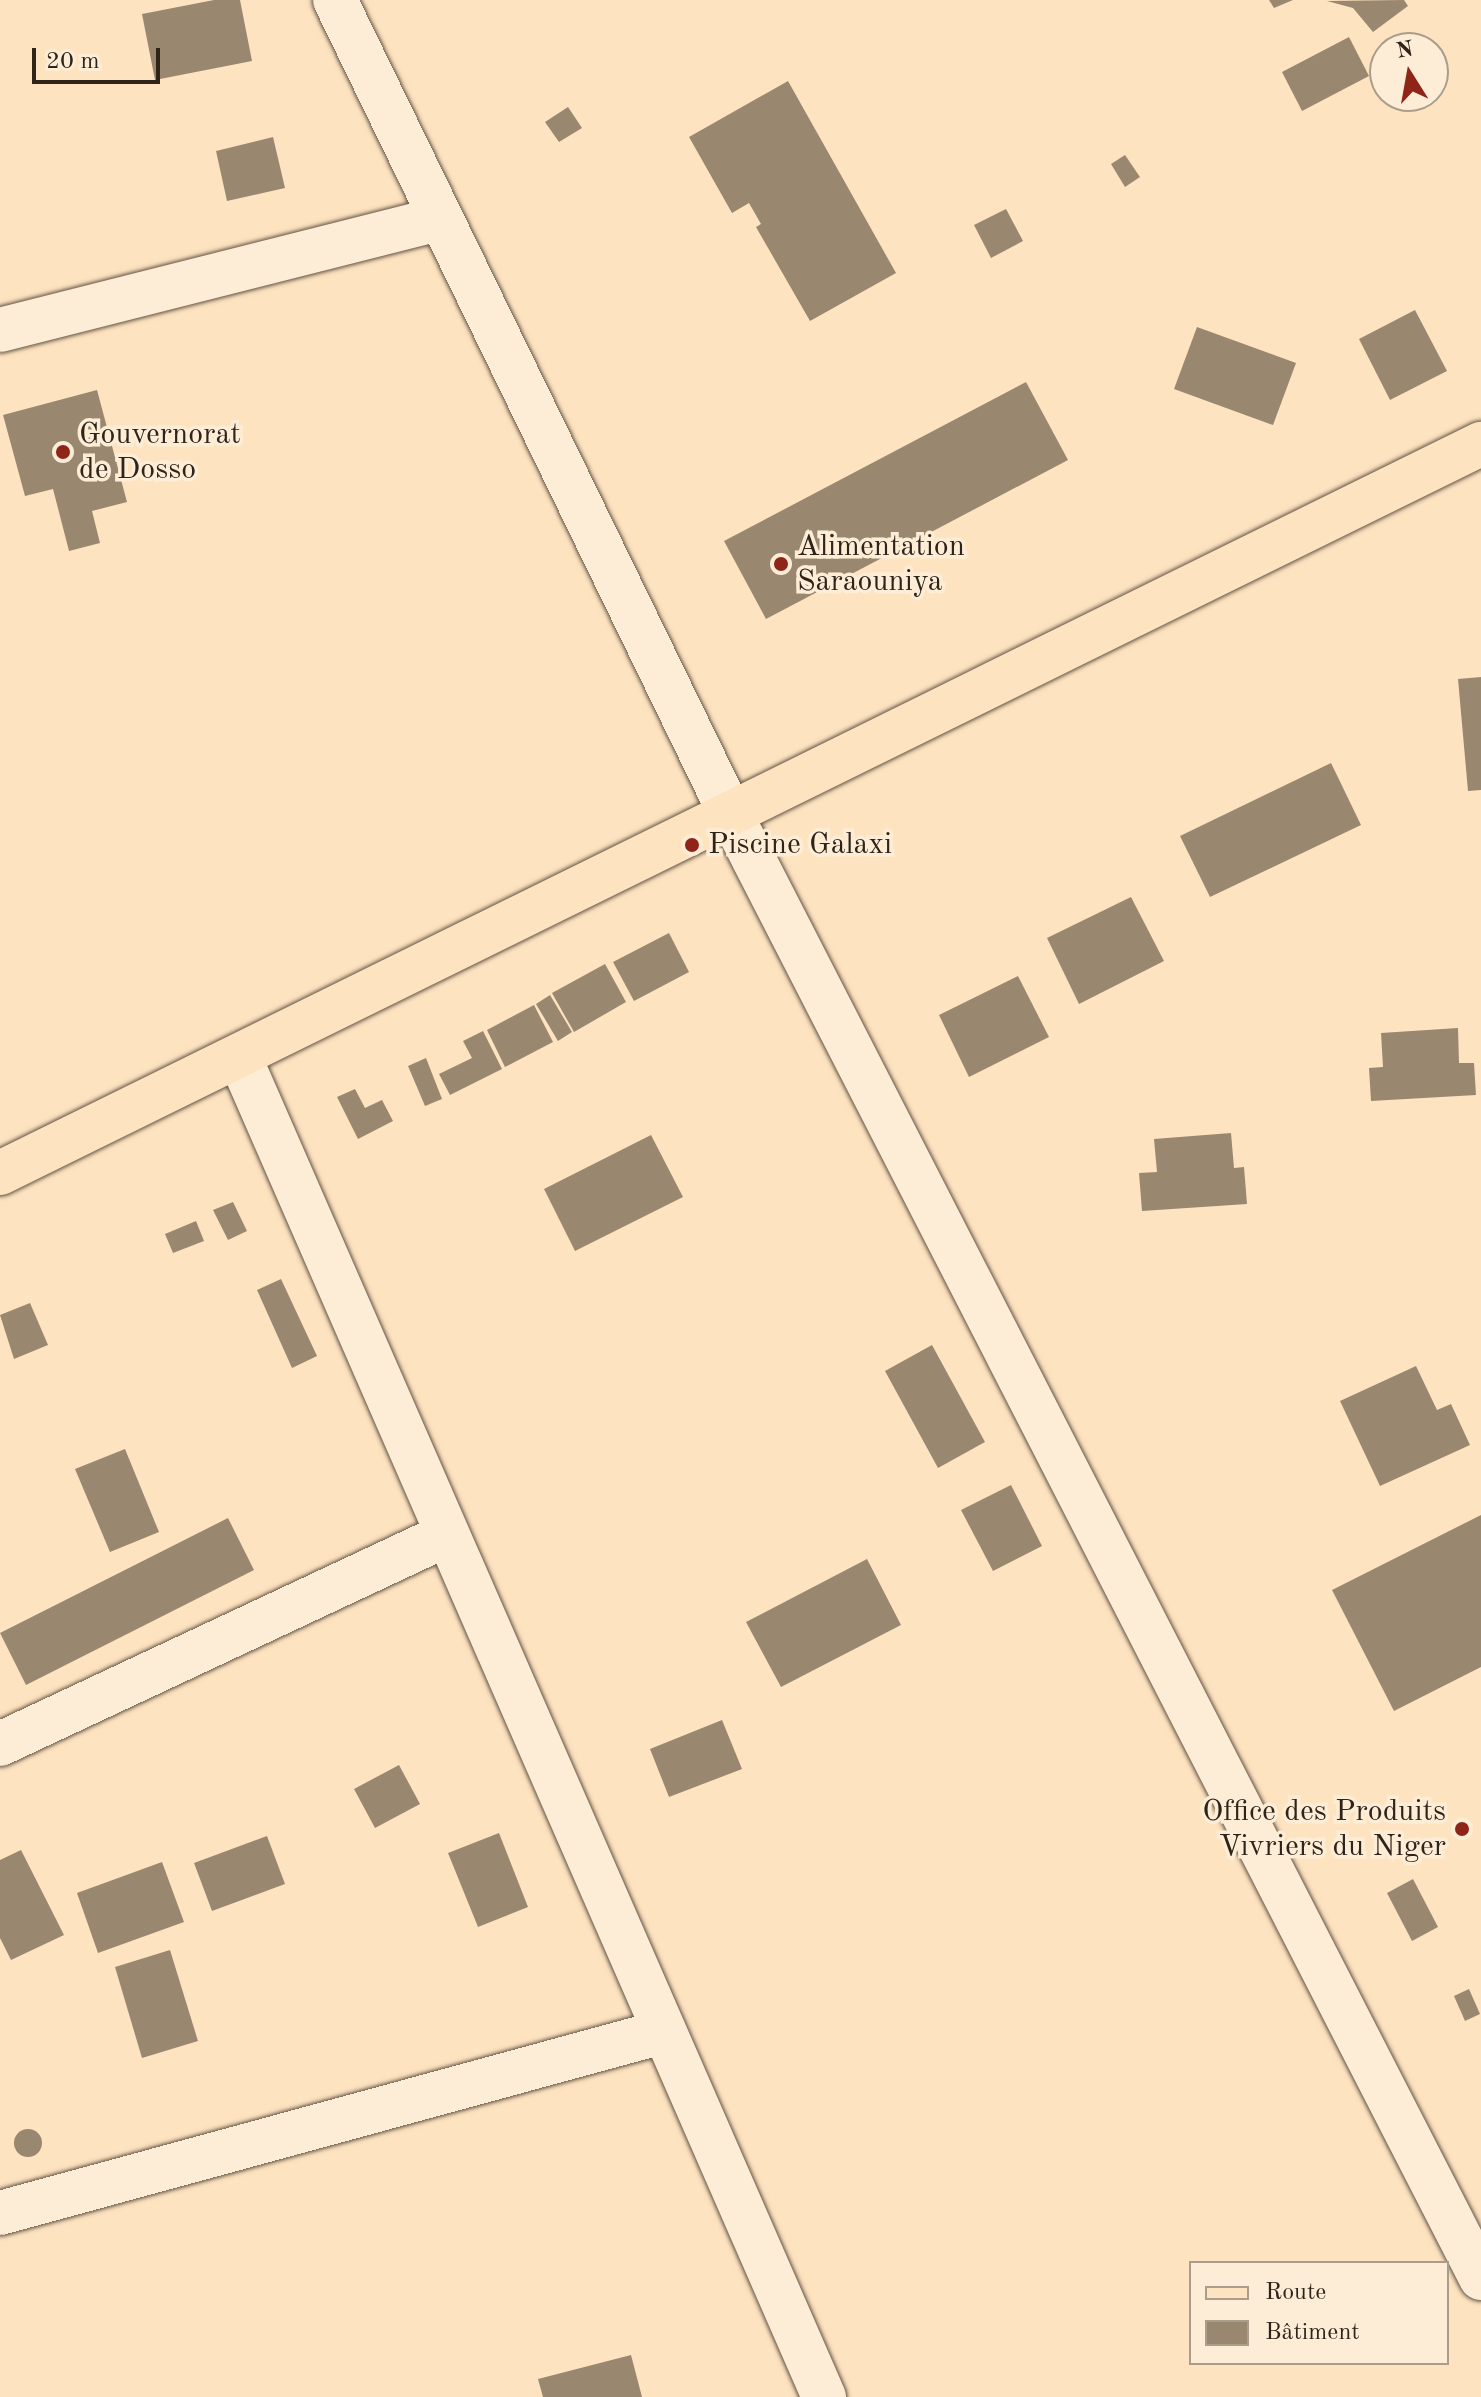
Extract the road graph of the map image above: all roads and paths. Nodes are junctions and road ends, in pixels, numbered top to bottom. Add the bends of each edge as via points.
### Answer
1 (335, 0) edge
2 (440, 219) junction
3 (0, 330) edge
4 (1481, 444) edge
5 (731, 815) junction
6 (239, 1056) junction
7 (0, 1173) edge
8 (446, 1535) junction
9 (0, 1744) edge
10 (662, 2032) junction
11 (0, 2213) edge
12 (1481, 2278) edge
13 (824, 2397) edge

1 - 2 street
2 - 3 street
2 - 5 street
4 - 5 main road
5 - 6 main road
5 - 12 street
6 - 7 main road
6 - 8 street
8 - 9 street
8 - 10 street
10 - 11 street
10 - 13 street

